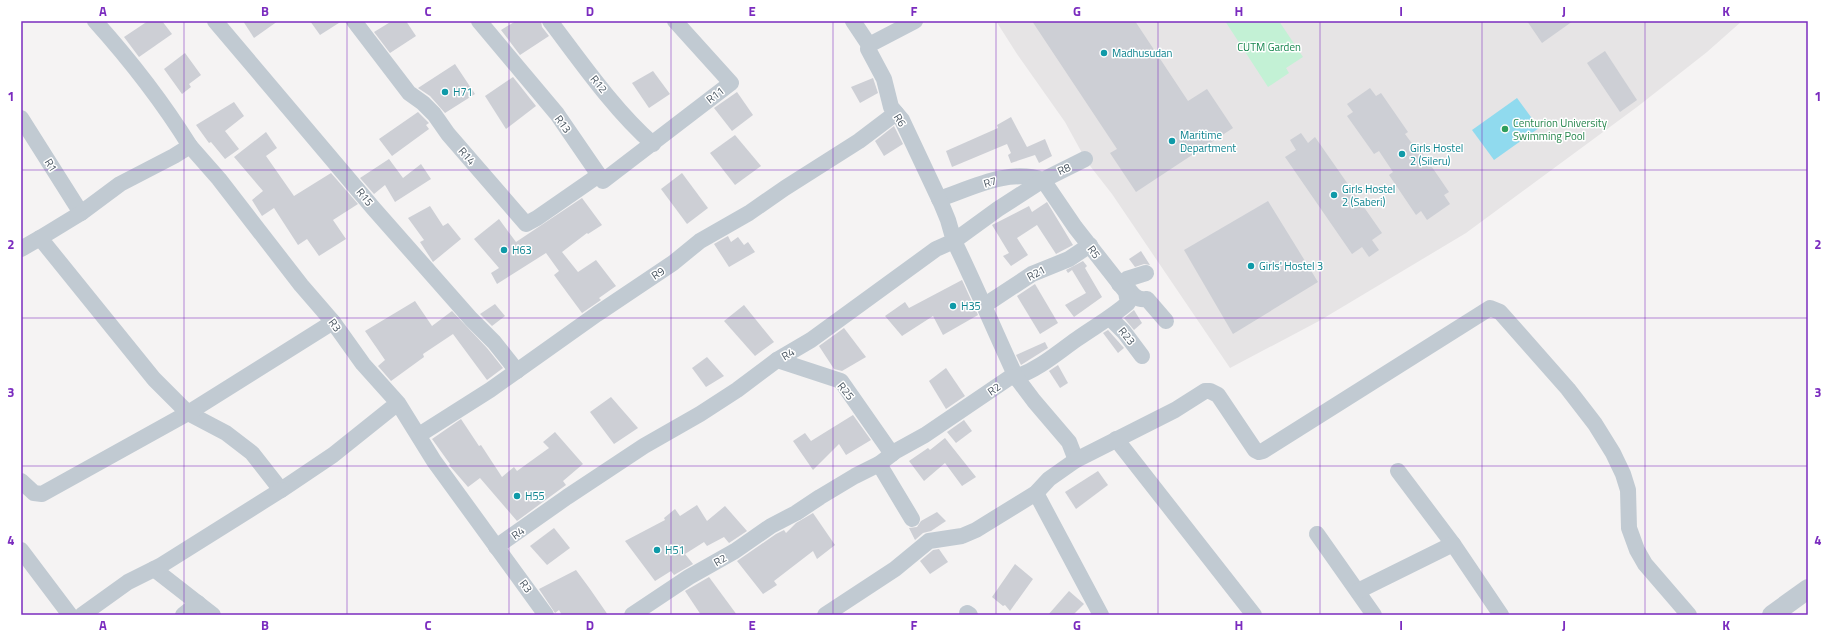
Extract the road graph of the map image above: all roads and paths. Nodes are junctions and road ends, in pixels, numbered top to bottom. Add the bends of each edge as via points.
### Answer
1 (95, 21) edge
2 (215, 21) edge
3 (354, 21) edge
4 (479, 21) edge
5 (550, 21) edge
6 (675, 21) edge
7 (853, 21) edge
8 (915, 21) edge
9 (869, 45) junction
10 (896, 113) junction
11 (21, 118) edge
12 (653, 144) junction
13 (190, 146) junction
14 (1085, 159) dead end
15 (599, 175) junction
16 (1042, 180) junction
17 (939, 199) junction
18 (81, 213) junction
19 (40, 238) junction
20 (954, 241) junction
21 (1090, 246) junction
22 (21, 249) edge
23 (1146, 273) dead end
24 (1121, 283) junction
25 (1132, 301) junction
26 (985, 305) junction
27 (1110, 318) junction
28 (334, 322) junction
29 (1166, 322) dead end
30 (1142, 356) dead end
31 (777, 360) junction
32 (517, 371) junction
33 (1016, 377) junction
34 (398, 403) junction
35 (188, 413) junction
36 (419, 435) junction
37 (1116, 439) junction
38 (892, 454) junction
39 (1076, 460) junction
40 (879, 464) junction
41 (1398, 471) dead end
42 (21, 482) edge
43 (281, 490) junction
44 (1036, 493) junction
45 (912, 518) dead end
46 (1317, 534) dead end
47 (1453, 544) junction
48 (496, 548) junction
49 (22, 553) edge
50 (154, 569) junction
51 (1808, 589) edge
52 (1358, 592) junction
53 (198, 603) junction
54 (70, 615) edge
55 (82, 615) edge
56 (183, 615) edge
57 (213, 615) edge
58 (546, 615) edge
59 (632, 615) edge
60 (825, 615) edge
61 (1101, 615) edge
62 (1254, 615) edge
63 (1374, 615) edge
64 (1501, 615) edge
65 (1689, 615) edge
66 (1772, 615) edge

1 - 13 street via 138,71
2 - 32 street, R15 via 374,209
3 - 15 street, R14 via 409,93 434,114 448,134 526,224
4 - 15 street, R13 via 557,114
5 - 12 street, R12 via 614,103
6 - 12 street, R11 via 731,83
7 - 9 street, R6
8 - 9 street
9 - 10 street, R6 via 868,49 884,79
10 - 17 street, R6 via 926,168
10 - 32 street, R9 via 859,141 749,213 700,241 673,263
11 - 18 street, R1
12 - 15 street via 603,181
13 - 18 street via 120,184
13 - 28 street, R3 via 219,179 301,285
14 - 16 street, R8
16 - 17 street, R7 via 1030,176 1005,177
16 - 20 street via 998,208
16 - 21 street, R5
17 - 20 street, R6
18 - 19 street
19 - 22 street
19 - 35 street via 154,379
20 - 26 street
20 - 31 street, R4 via 936,249 811,340
21 - 24 street, R5
21 - 26 street, R21 via 1069,259 1032,274
23 - 24 street
24 - 25 street, R5
25 - 27 street
25 - 29 street via 1147,299
26 - 33 street via 997,339
27 - 30 street, R23
27 - 33 street via 1049,360
28 - 34 street, R3 via 363,364
28 - 35 street
31 - 38 street, R25 via 841,381
31 - 48 street, R4 via 737,390 567,497
32 - 36 street, R9
33 - 38 street, R2 via 1009,378
33 - 39 street via 1069,442
34 - 36 street, R3
34 - 43 street via 334,455
35 - 42 street via 42,494 34,493
35 - 43 street via 226,433 252,453
36 - 48 street, R3 via 434,461
37 - 39 street
37 - 62 street
37 - 65 street via 1210,391 1218,395 1255,450 1263,452 1485,309 1495,309 1568,389 1609,447 1628,490 1629,528 1637,550 1645,564
38 - 40 street, R2
39 - 44 street via 1049,479
40 - 45 street
40 - 59 street, R2 via 771,526
41 - 47 street
43 - 50 street
44 - 60 street via 976,530 962,536 928,541 895,569
44 - 61 street
46 - 52 street
47 - 52 street
47 - 64 street
48 - 58 street, R3
49 - 54 street
50 - 53 street
50 - 55 street via 128,582
51 - 66 street
52 - 63 street
53 - 56 street
53 - 57 street

